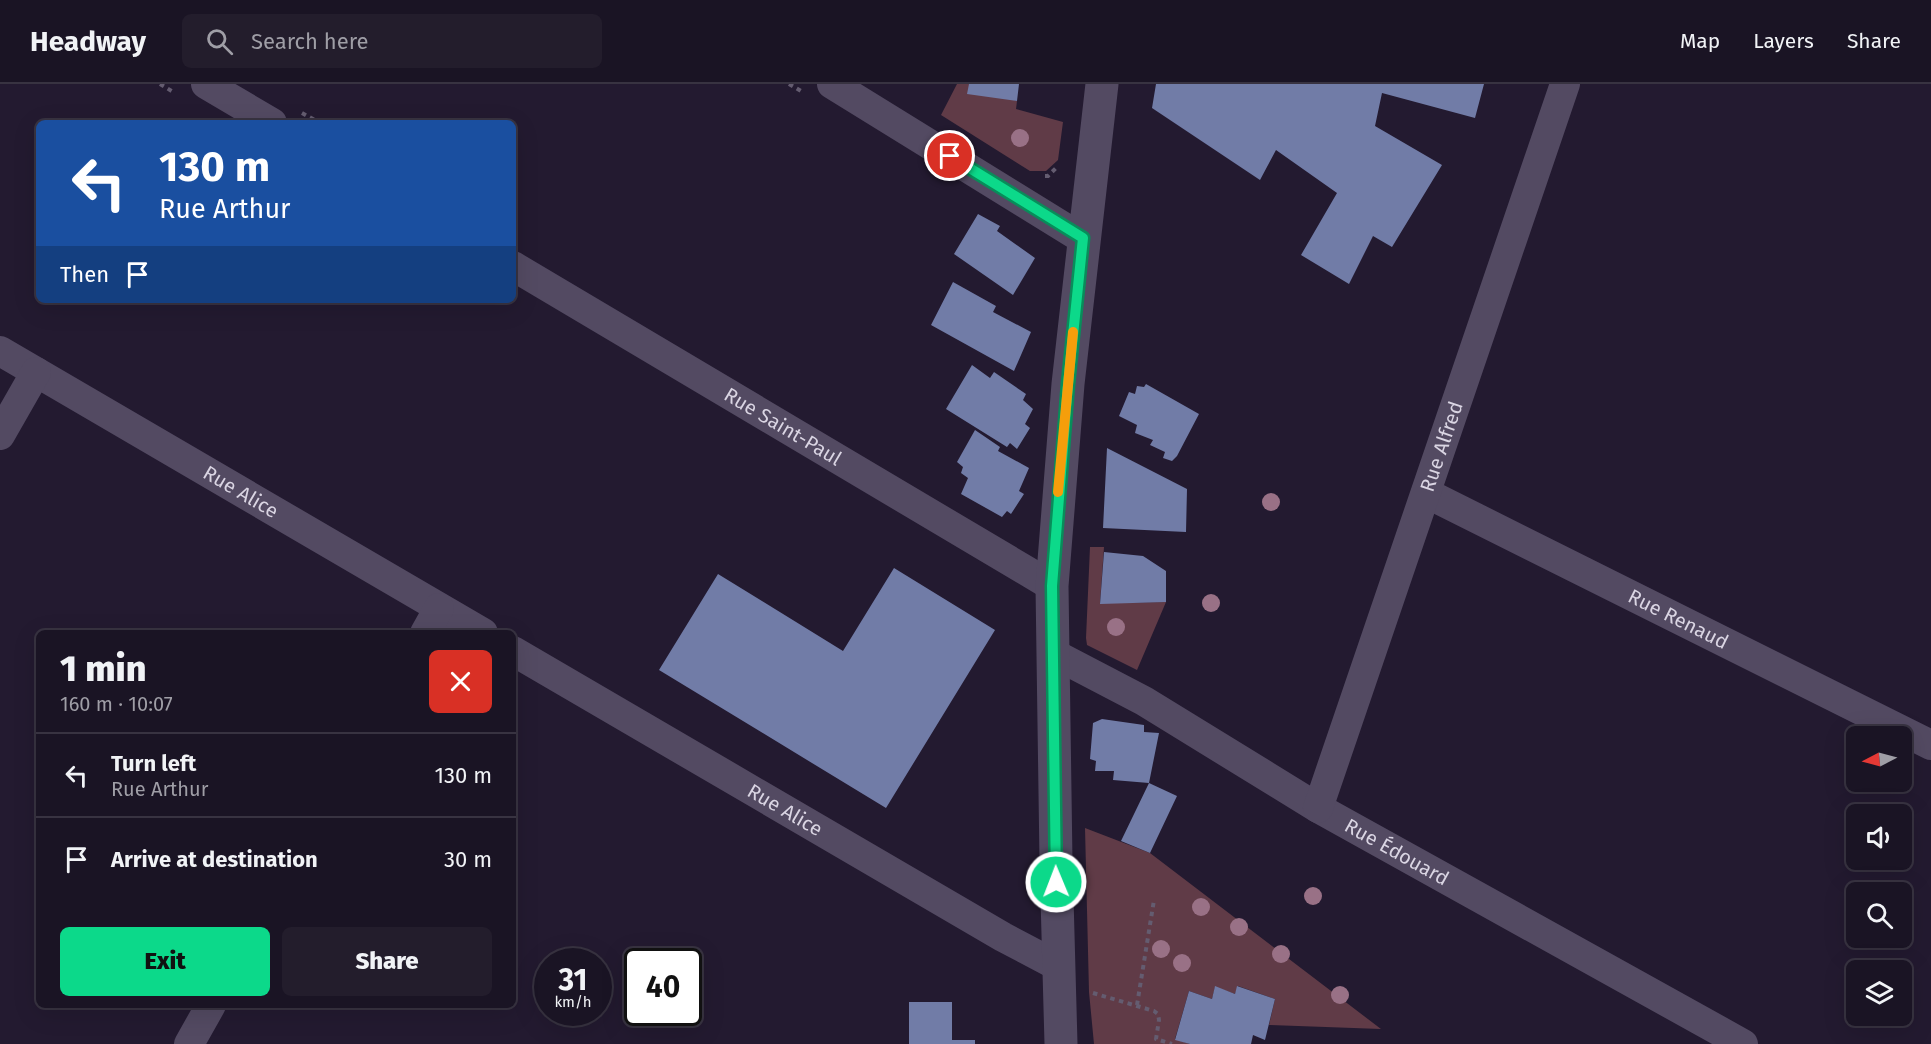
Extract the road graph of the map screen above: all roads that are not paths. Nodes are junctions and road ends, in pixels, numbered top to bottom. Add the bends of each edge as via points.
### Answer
1 (206, 84) edge
2 (832, 84) edge
3 (1102, 84) edge
4 (1565, 84) edge
5 (267, 120) edge
6 (1083, 238) junction
7 (516, 268) edge
8 (0, 351) edge
9 (36, 372) junction
10 (0, 435) edge
11 (1425, 493) junction
12 (1052, 586) junction
13 (439, 608) junction
14 (427, 630) edge
15 (478, 630) edge
16 (516, 653) edge
17 (1054, 654) junction
18 (1931, 745) edge
19 (1318, 808) junction
20 (1058, 966) junction
21 (209, 1008) edge
22 (189, 1044) edge
23 (1061, 1044) edge
24 (1743, 1044) edge

1 - 5 street
2 - 6 street
3 - 6 street
4 - 11 street, Rue Alfred
6 - 12 street
7 - 12 street, Rue Saint-Paul
8 - 9 street, Rue Alice
9 - 10 street
9 - 13 street, Rue Alice
11 - 18 street, Rue Renaud
11 - 19 street, Rue Alfred
12 - 17 street
13 - 14 street
13 - 15 street, Rue Alice
16 - 20 street, Rue Alice
17 - 19 street, Rue Édouard via 1144,701
17 - 20 street
19 - 24 street, Rue Édouard
20 - 23 street
21 - 22 street

